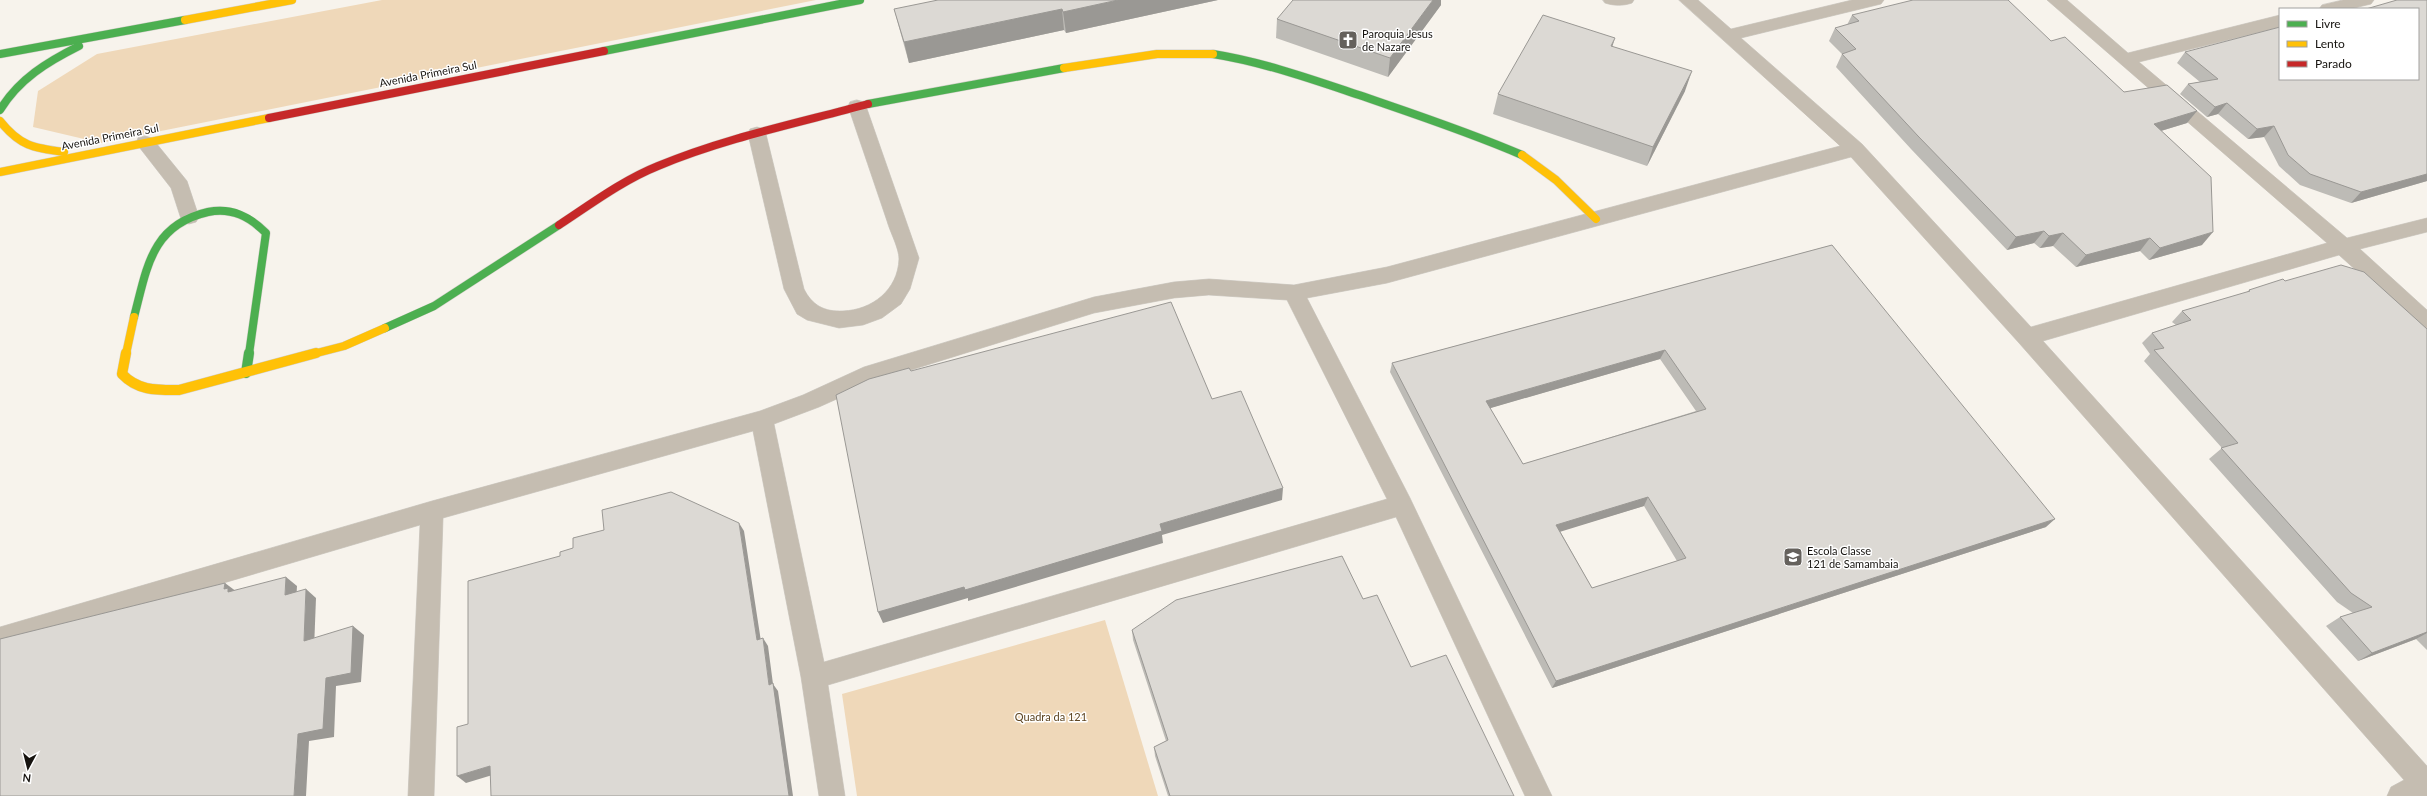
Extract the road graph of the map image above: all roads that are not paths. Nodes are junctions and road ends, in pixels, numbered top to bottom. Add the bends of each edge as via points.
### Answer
1 (292, 0) edge
2 (860, 0) edge
3 (1611, 0) edge
4 (1626, 0) edge
5 (1688, 0) edge
6 (1875, 0) edge
7 (2056, 0) edge
8 (2365, 0) edge
9 (2332, 8) edge
10 (2279, 21) edge
11 (1729, 35) junction
12 (96, 37) junction
13 (0, 54) edge
14 (2126, 59) junction
15 (857, 106) junction
16 (0, 110) edge
17 (0, 121) edge
18 (757, 134) junction
19 (145, 142) junction
20 (1855, 150) junction
21 (89, 154) junction
22 (0, 172) edge
23 (189, 217) junction
24 (1596, 219) junction
25 (2427, 225) edge
26 (2344, 246) junction
27 (1294, 293) junction
28 (2427, 322) edge
29 (2027, 337) junction
30 (246, 373) junction
31 (762, 419) junction
32 (1402, 505) junction
33 (432, 511) junction
34 (0, 638) edge
35 (814, 677) junction
36 (2426, 784) edge
37 (421, 796) edge
38 (832, 796) edge
39 (1539, 796) edge
40 (2400, 796) edge

1 - 12 street
2 - 19 street, Avenida Primeira Sul
3 - 4 lane
5 - 11 street
6 - 11 street
7 - 14 street
8 - 9 street
10 - 14 street
11 - 20 street
12 - 13 street
12 - 16 street via 22,79 5,98
14 - 26 street
15 - 18 street
15 - 18 street via 909,258 905,279 894,297 879,310 852,320 823,318 803,307 794,289
15 - 24 street via 1134,55 1184,51 1230,56 1278,68 1482,137 1528,158 1556,180
17 - 21 street via 13,138 30,148
18 - 30 street via 657,166 614,189 434,306 344,346
19 - 21 street, Avenida Primeira Sul
19 - 23 street via 180,186
20 - 24 street
20 - 29 street
21 - 22 street, Avenida Primeira Sul
23 - 30 street via 218,210 240,212 255,220 266,233
23 - 30 street via 169,228 155,248 122,374 130,384 151,390 179,390
24 - 27 street via 1387,275
25 - 26 street
26 - 28 street
26 - 29 street
27 - 31 street via 1209,287 1174,290 1094,305 872,373 811,401
27 - 32 street
29 - 36 street
31 - 33 street
31 - 35 street
32 - 35 street
32 - 39 street
33 - 34 street
33 - 37 street
35 - 38 street
36 - 40 street

